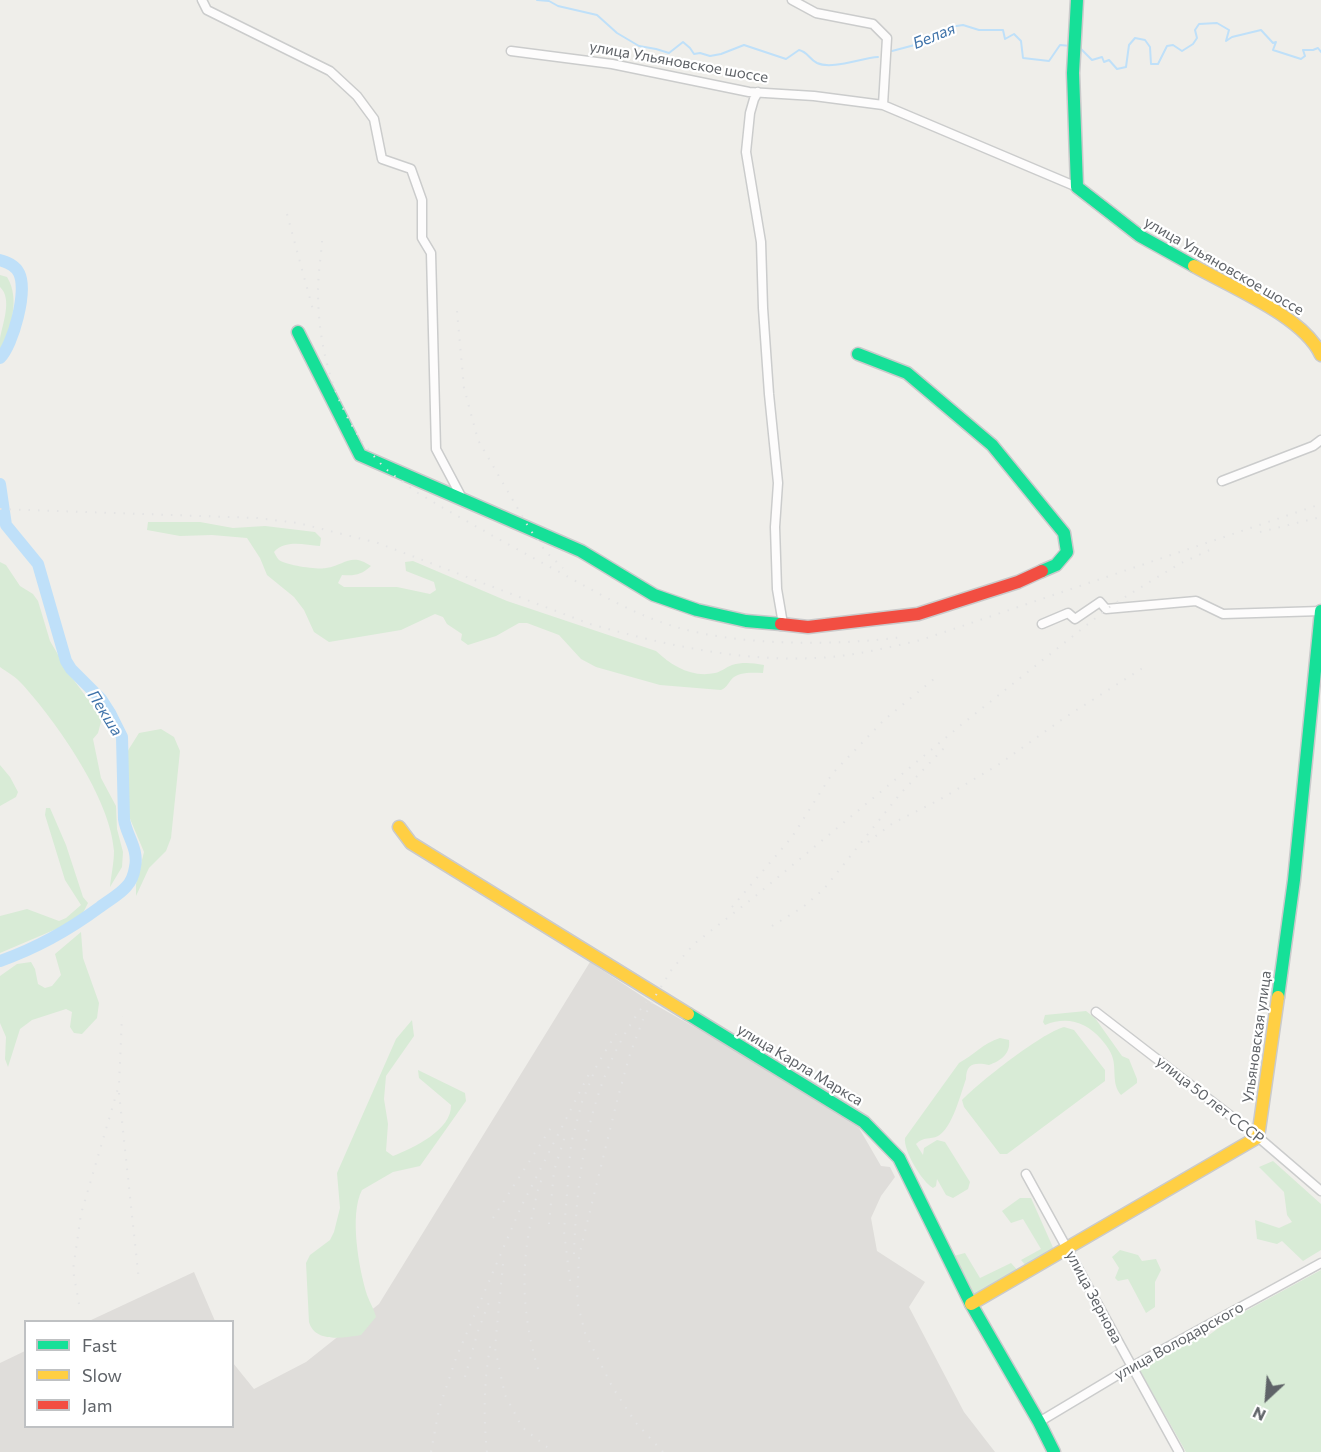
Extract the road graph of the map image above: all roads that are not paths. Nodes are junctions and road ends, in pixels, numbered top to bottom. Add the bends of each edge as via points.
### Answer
1 (202, 0) edge
2 (792, 0) edge
3 (1077, 0) edge
4 (511, 51) dead end
5 (758, 92) junction
6 (883, 105) junction
7 (1077, 187) junction
8 (298, 332) dead end
9 (1320, 346) edge
10 (858, 354) dead end
11 (1321, 440) edge
12 (1222, 481) dead end
13 (462, 498) junction
14 (1321, 611) edge
15 (783, 624) junction
16 (1042, 624) dead end
17 (399, 827) dead end
18 (1096, 1012) dead end
19 (1258, 1137) junction
20 (1026, 1174) dead end
21 (1321, 1191) edge
22 (1068, 1249) junction
23 (1321, 1263) edge
24 (971, 1304) junction
25 (1131, 1367) junction
26 (1039, 1422) junction
27 (1054, 1452) edge
28 (1179, 1452) edge

1 - 13 street via 207,10 330,71 357,96 374,119 381,159 411,169 422,200 422,238 430,253 436,449
2 - 6 street via 816,13 873,24 887,38
3 - 7 street via 1073,73
4 - 5 street, улица Ульяновское шоссе via 612,64
5 - 6 street, улица Ульяновское шоссе
5 - 15 street via 750,113 746,152 761,242 778,483 777,590
6 - 7 street, улица Ульяновское шоссе
7 - 9 street, улица Ульяновское шоссе via 1140,236 1293,321
8 - 13 street via 360,455
10 - 15 street via 907,373 992,445 1064,534 1067,552 1056,565 1018,582 918,614 808,627
11 - 12 street
13 - 15 street via 581,551 629,582 676,604 747,621
14 - 16 street via 1223,614 1196,601 1106,609 1100,602 1075,619 1068,613
14 - 19 street, Ульяновская улица via 1294,880
17 - 24 street, улица Карла Маркса via 411,843 864,1122 899,1158
18 - 19 street, улица 50 лет СССР
19 - 21 street, улица 50 лет СССР
19 - 22 street
20 - 22 street, улица Зернова
22 - 24 street
22 - 25 street, улица Зернова
23 - 25 street, улица Володарского
24 - 26 street, улица Карла Маркса
25 - 26 street, улица Володарского
25 - 28 street, улица Зернова
26 - 27 street, улица Карла Маркса

